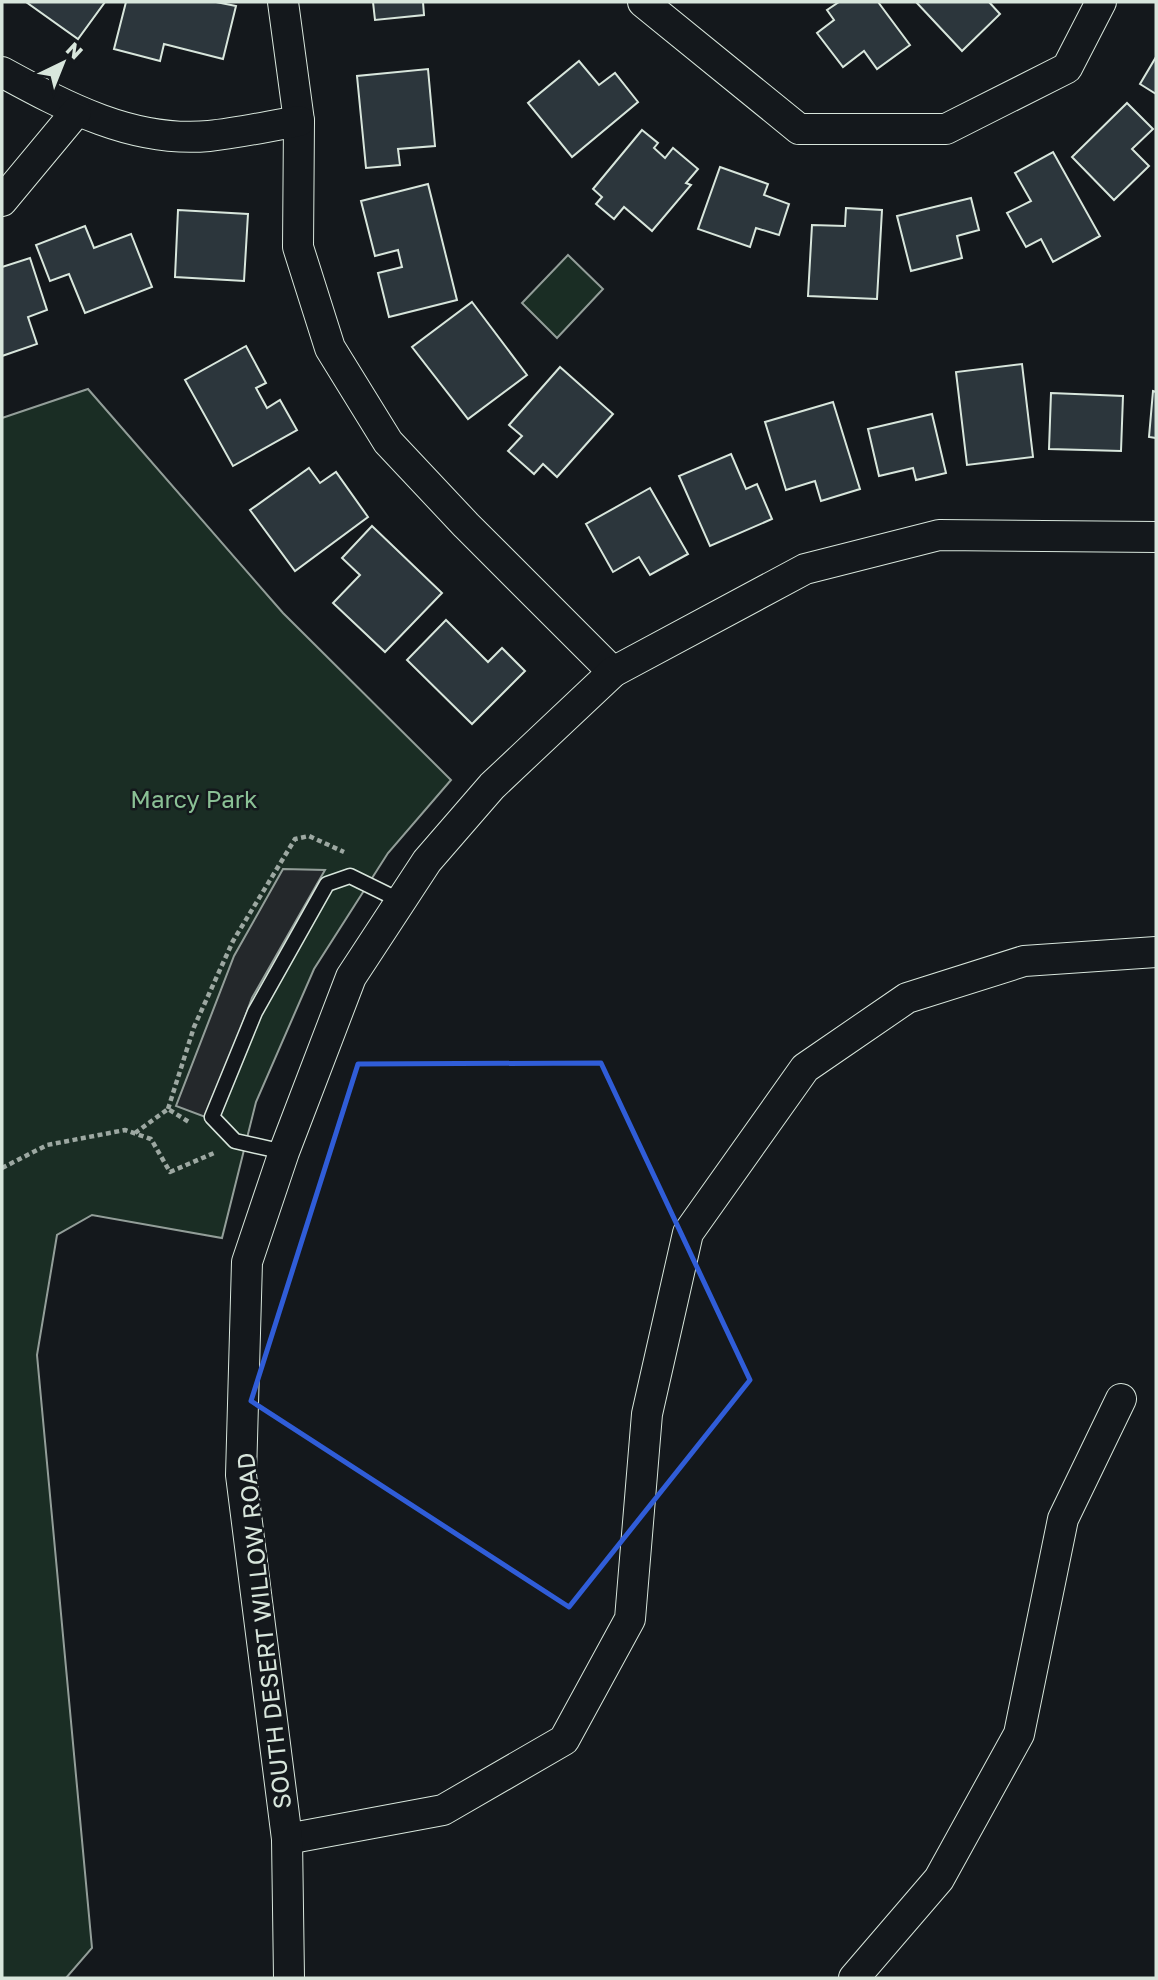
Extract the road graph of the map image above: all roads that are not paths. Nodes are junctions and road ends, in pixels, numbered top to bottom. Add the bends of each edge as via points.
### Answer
1 (284, 2) edge
2 (643, 2) edge
3 (1101, 2) edge
4 (2, 72) edge
5 (76, 112) junction
6 (299, 121) junction
7 (2, 201) edge
8 (1156, 537) edge
9 (613, 672) junction
10 (401, 901) junction
11 (1156, 952) edge
12 (284, 1152) junction
13 (1121, 1399) dead end
14 (287, 1839) junction
15 (289, 1978) edge
16 (854, 1978) edge

1 - 6 street
2 - 3 street via 799,129 946,129 1067,68
4 - 5 street
5 - 6 street via 150,134 207,136
5 - 7 street
6 - 9 street via 298,247 330,348 388,442
8 - 9 street, SOUTH DESERT WILLOW ROAD via 939,535 805,569
9 - 10 street, SOUTH DESERT WILLOW ROAD via 492,786 427,861
10 - 12 street, SOUTH DESERT WILLOW ROAD via 351,977
10 - 12 lane via 350,876 327,884 256,1012 212,1117 235,1142
11 - 14 street via 1024,961 907,998 805,1068 688,1233 647,1414 630,1619 564,1740 443,1810
12 - 14 street, SOUTH DESERT WILLOW ROAD via 247,1262 241,1475
13 - 16 street via 1063,1519 1019,1734 939,1879
14 - 15 street, SOUTH DESERT WILLOW ROAD

